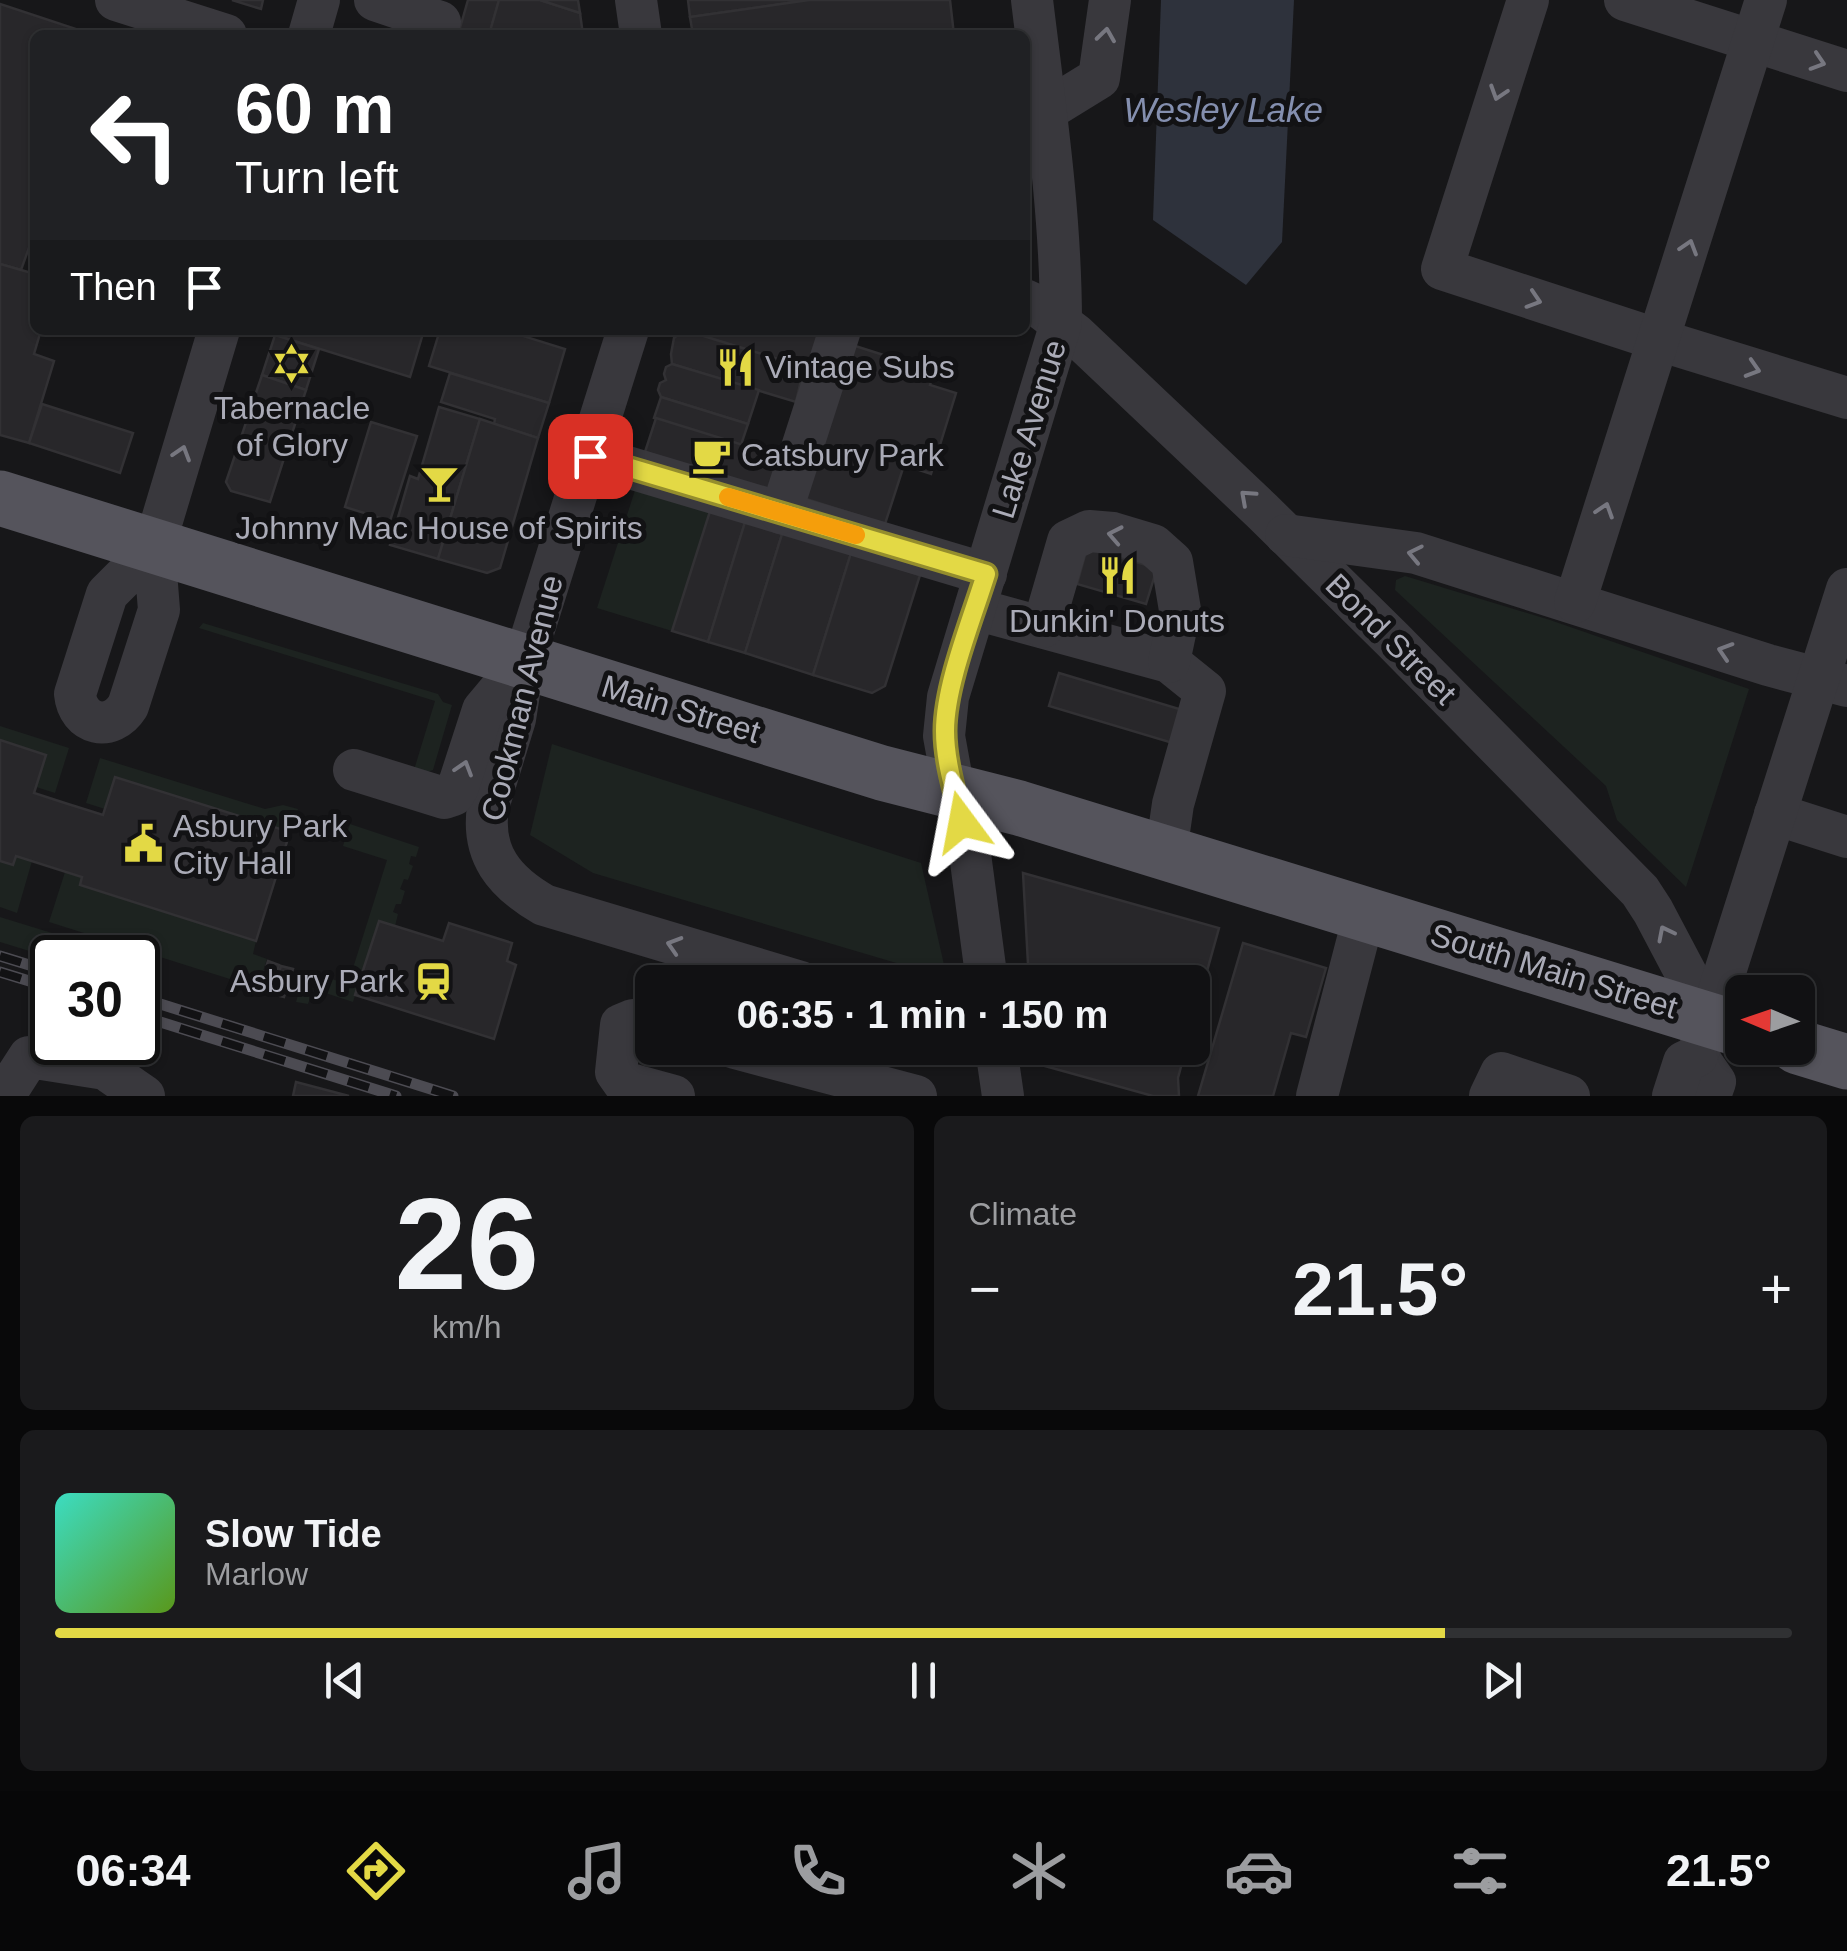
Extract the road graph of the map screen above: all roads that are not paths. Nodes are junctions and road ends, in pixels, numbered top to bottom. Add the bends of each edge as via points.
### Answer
1 (116, 0) edge
2 (319, 0) edge
3 (376, 0) edge
4 (636, 0) edge
5 (1032, 0) edge
6 (1110, 0) edge
7 (1528, 0) edge
8 (1626, 0) edge
9 (1766, 0) edge
10 (440, 22) dead end
11 (210, 30) edge
12 (310, 30) edge
13 (640, 30) edge
14 (1753, 41) junction
15 (1032, 56) edge
16 (1847, 71) edge
17 (1047, 110) junction
18 (1030, 303) edge
19 (1061, 322) junction
20 (218, 335) edge
21 (626, 335) edge
22 (838, 335) edge
23 (1660, 340) junction
24 (1847, 398) edge
25 (590, 456) junction
26 (0, 498) edge
27 (781, 513) junction
28 (1286, 535) junction
29 (154, 547) junction
30 (1847, 588) edge
31 (980, 591) junction
32 (1575, 602) junction
33 (1043, 627) junction
34 (84, 661) junction
35 (524, 661) junction
36 (1169, 662) junction
37 (137, 678) junction
38 (1832, 682) edge
39 (354, 770) dead end
40 (954, 791) junction
41 (1774, 814) junction
42 (1847, 837) edge
43 (1166, 852) junction
44 (1364, 912) junction
45 (743, 965) edge
46 (986, 965) edge
47 (635, 1021) edge
48 (1701, 1052) edge
49 (1815, 1052) edge
50 (1847, 1062) edge
51 (799, 1065) edge
52 (999, 1065) edge
53 (1496, 1084) edge
54 (4, 1096) edge
55 (144, 1096) edge
56 (674, 1096) edge
57 (916, 1096) edge
58 (1004, 1096) edge
59 (1317, 1096) edge
60 (1569, 1096) edge
61 (1710, 1096) edge

1 - 11 street
2 - 12 street
3 - 10 street
4 - 13 street
5 - 15 street, Lake Avenue
17 -> 6 street via 1099,78
7 -> 23 street via 1442,269
8 - 14 street
9 - 14 street
14 -> 16 street
23 -> 14 street
15 - 17 street, Lake Avenue
17 - 19 street, Lake Avenue
18 - 19 street, Bond Street
28 -> 19 street, Bond Street
19 - 31 street, Lake Avenue
29 -> 20 street
21 - 25 street, Cookman Avenue
22 - 27 street
23 -> 24 street
32 -> 23 street
25 - 27 street
25 - 35 street, Cookman Avenue
26 - 29 main road, Main Street
27 - 31 street
32 -> 28 street via 1416,553
48 -> 28 street, Bond Street via 1654,911 1640,890
29 - 34 street via 107,594
29 - 35 main road, Main Street
29 - 37 street via 159,610
30 - 38 street
31 - 33 street
31 - 40 street, Lake Avenue via 945,720
38 -> 32 street
33 - 36 street
36 -> 33 street via 1180,610 1172,562 1153,545 1113,533 1088,531 1068,540
34 - 37 street via 98,646 120,644 134,657
34 - 37 street via 75,698 80,712 94,720 110,722 123,713
39 -> 35 street via 444,798 453,795 482,710
35 - 40 main road, Main Street
45 -> 35 street, Cookman Avenue via 557,910 520,891 501,870 486,821
36 - 43 street via 1206,691 1172,804
38 - 41 street
40 - 43 main road, Main Street
40 - 46 street, Lake Avenue
41 - 42 street
41 - 48 street
43 - 44 main road, Main Street
44 - 48 main road, South Main Street
44 - 59 street
47 - 56 street via 621,1025 616,1072 624,1082
48 - 61 street, Bond Street via 1715,1082
49 - 50 main road
51 - 57 street
52 - 58 street
53 - 60 street
54 - 55 street via 29,1057 105,1069

